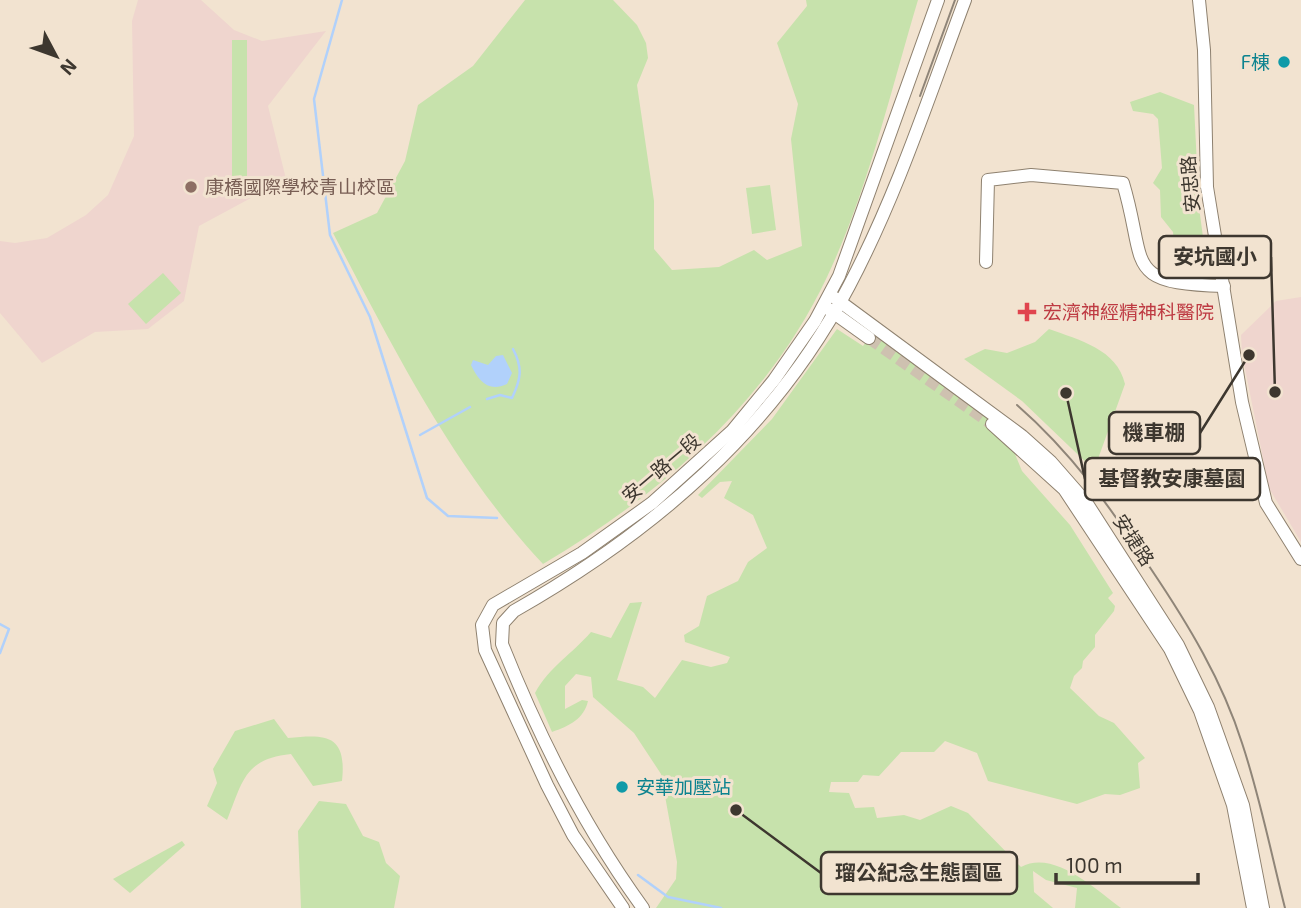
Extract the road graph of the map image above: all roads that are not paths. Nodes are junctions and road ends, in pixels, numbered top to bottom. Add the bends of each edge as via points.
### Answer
1 (938, 0) edge
2 (965, 0) edge
3 (1199, 0) edge
4 (986, 262) dead end
5 (1224, 286) junction
6 (832, 304) junction
7 (869, 338) tunnel mouth
8 (992, 424) tunnel mouth
9 (1019, 439) junction
10 (692, 478) junction
11 (1301, 559) edge
12 (1254, 899) edge
13 (622, 908) edge
14 (643, 908) edge
15 (1263, 908) edge

1 - 6 street, 安一路一段
2 - 6 street, 安一路一段 via 890,197
3 - 5 street, 安忠路 via 1206,187
4 - 5 street via 988,180 1031,175 1123,183 1140,259 1148,272 1177,284
5 - 11 street, 安忠路 via 1242,402 1266,503
6 - 7 street
6 - 9 street, 安捷路
6 - 10 street, 安一路一段 via 807,356 764,413
8 - 9 street, 安捷路
9 - 12 street, 安捷路 via 1051,462 1086,502 1178,645 1225,749 1242,805
10 - 13 street, 安一路一段 via 608,536 493,605 481,637 573,835
10 - 14 street, 安一路一段 via 626,540 508,616 500,630 505,652 588,827
12 - 15 street, 安捷路

